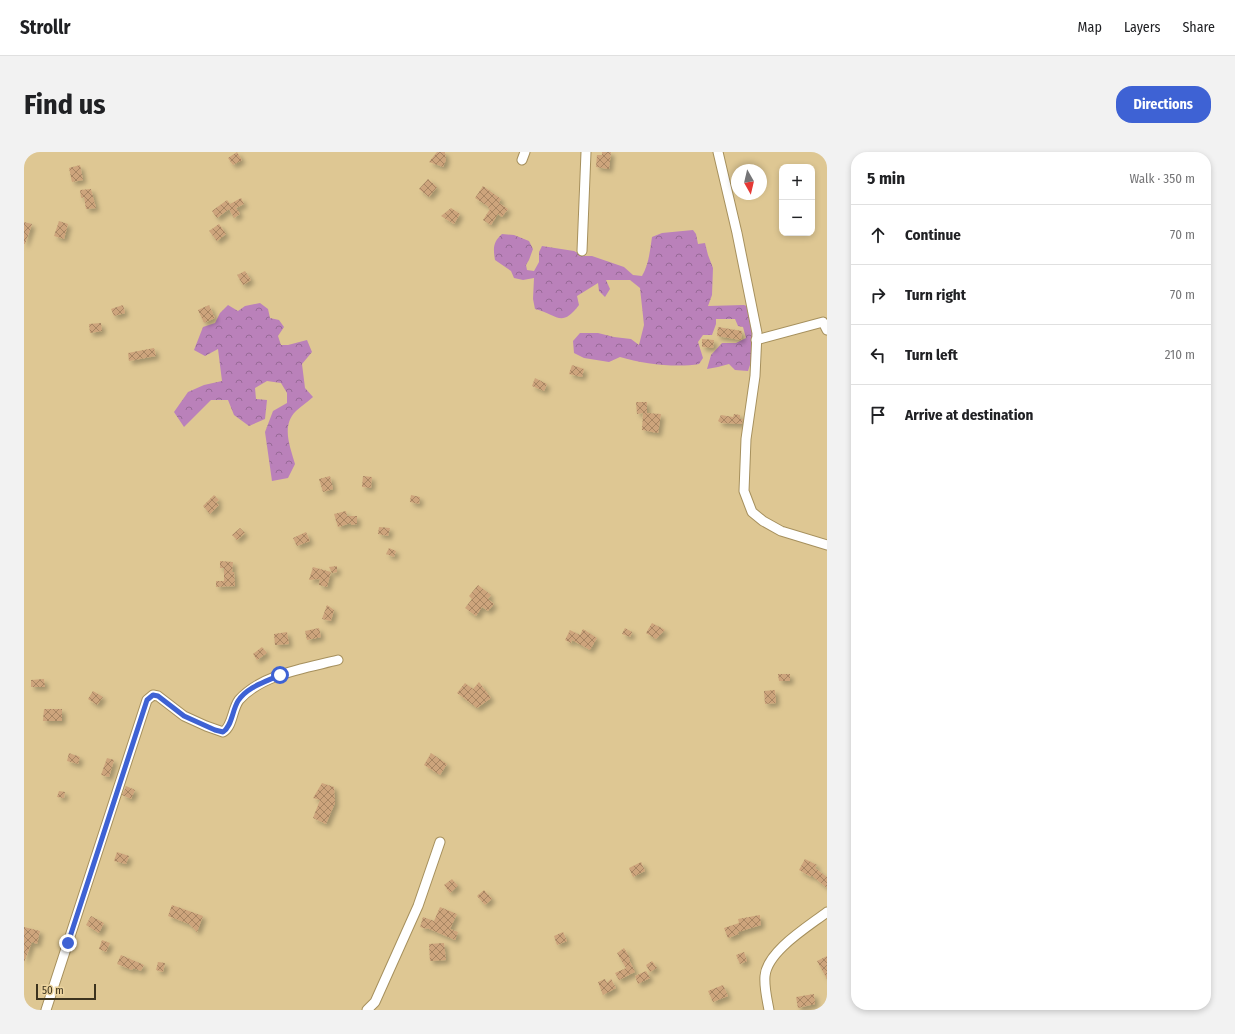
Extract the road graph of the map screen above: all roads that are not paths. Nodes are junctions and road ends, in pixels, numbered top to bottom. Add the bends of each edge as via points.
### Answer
1 (586, 152) edge
2 (718, 152) edge
3 (582, 251) dead end
4 (827, 330) edge
5 (756, 340) junction
6 (827, 545) edge
7 (338, 660) dead end
8 (440, 842) dead end
9 (827, 912) edge
10 (46, 1010) edge
11 (367, 1010) edge
12 (769, 1010) edge

1 - 3 street
2 - 5 street via 757,333
4 - 5 street via 823,322
5 - 6 street via 755,376 746,439 744,491 752,512 763,521 781,531
7 - 10 street via 291,671 258,684 238,701 227,729 223,732 184,716 158,696 153,695 147,700
8 - 11 street via 418,906 375,1002
9 - 12 street via 778,951 768,965 765,975

